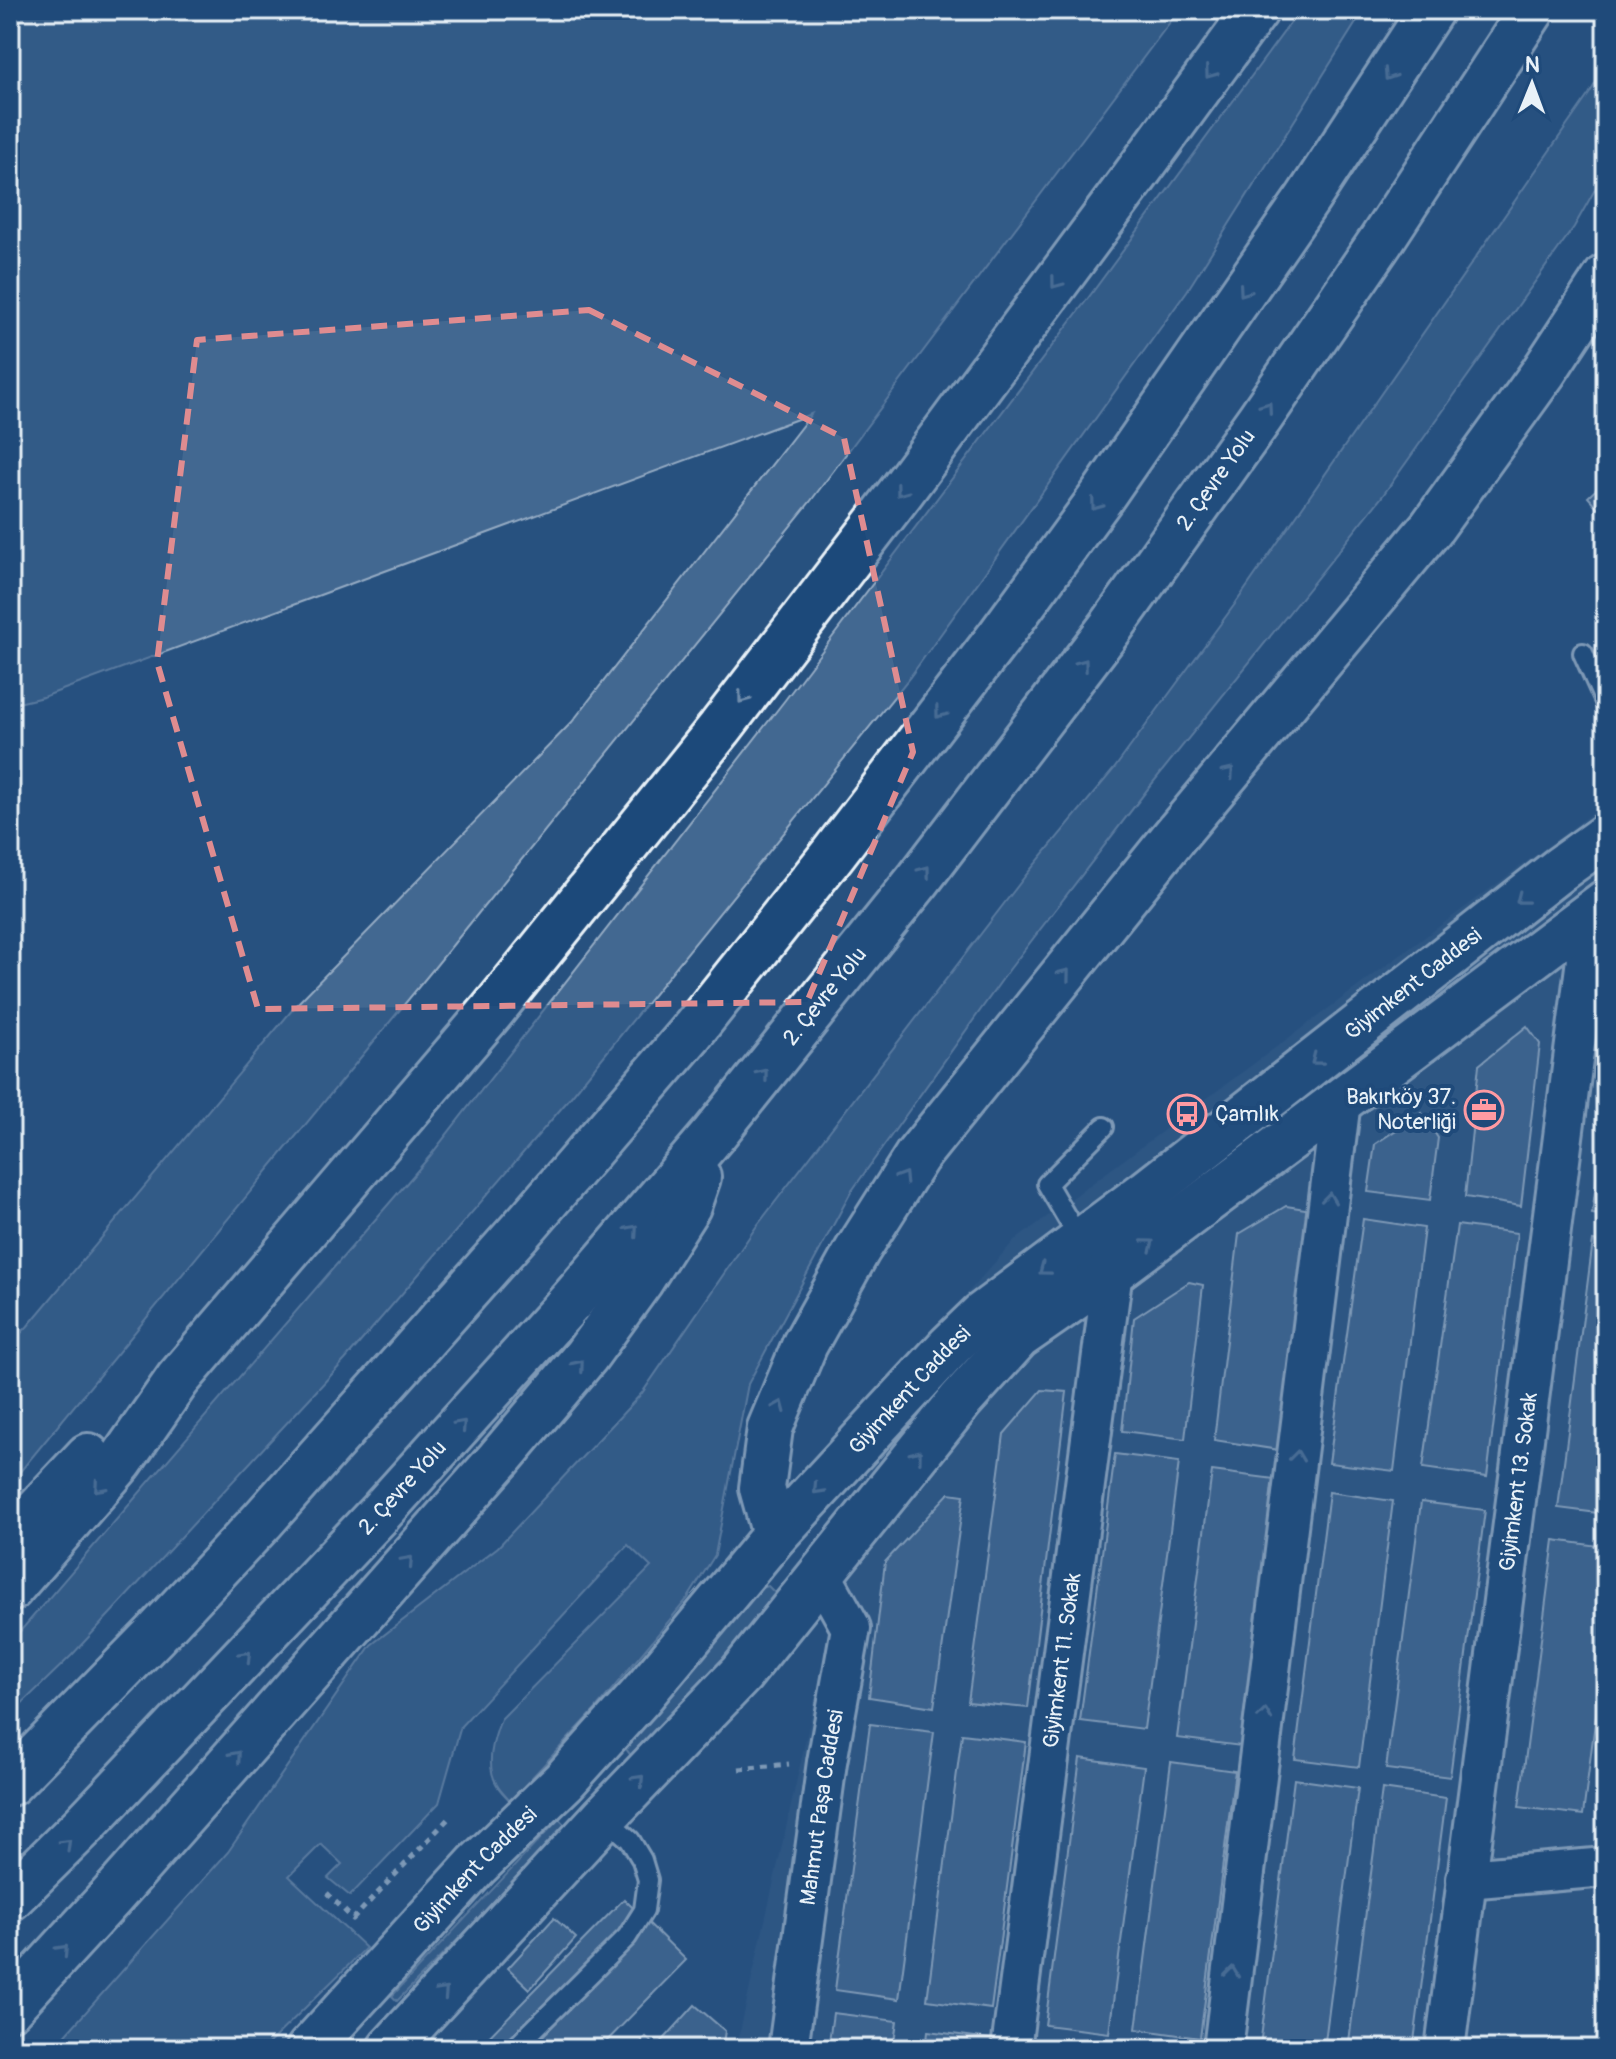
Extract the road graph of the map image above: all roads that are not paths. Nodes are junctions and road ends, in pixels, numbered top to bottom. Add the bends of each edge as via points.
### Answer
1 (1256, 10) edge
2 (1431, 10) edge
3 (1532, 10) edge
4 (1606, 277) edge
5 (1583, 653) dead end
6 (1606, 704) edge
7 (1606, 836) edge
8 (1560, 869) junction
9 (1599, 907) edge
10 (1341, 1101) junction
11 (1104, 1127) dead end
12 (714, 1134) junction
13 (1081, 1242) junction
14 (1113, 1271) junction
15 (178, 1379) junction
16 (775, 1535) junction
17 (10, 1539) edge
18 (821, 1574) junction
19 (10, 1589) edge
20 (564, 1781) junction
21 (10, 1783) edge
22 (604, 1817) junction
23 (1606, 1867) edge
24 (1466, 1879) junction
25 (10, 1898) edge
26 (10, 2007) edge
27 (324, 2044) edge
28 (390, 2049) edge
29 (514, 2049) edge
30 (788, 2049) edge
31 (1011, 2049) edge
32 (1223, 2049) edge
33 (1445, 2049) edge

1 -> 15 main road via 720,728 492,1011
2 -> 21 main road via 1100,499 833,854 690,1034 262,1521
12 -> 3 main road, 2. Çevre Yolu via 919,879 1111,627 1381,241
16 -> 4 main road via 762,1488 770,1428 813,1331 917,1156 1432,527
5 - 6 lane
7 - 8 main road, Giyimkent Caddesi
8 - 9 main road via 1576,904
8 -> 13 main road, Giyimkent Caddesi
9 - 10 main road, Giyimkent Caddesi
9 - 24 street, Giyimkent 13. Sokak
14 -> 10 main road, Giyimkent Caddesi
32 -> 10 street
11 - 13 lane via 1047,1184
25 -> 12 main road, 2. Çevre Yolu via 418,1472
26 -> 12 main road via 586,1356 688,1206
13 -> 16 main road, Giyimkent Caddesi via 982,1315
18 -> 14 main road, Giyimkent Caddesi via 1018,1337
14 - 31 street, Giyimkent 11. Sokak
15 - 17 main road via 91,1452
15 -> 19 main road via 121,1461
16 - 18 main road
16 - 20 main road, Giyimkent Caddesi
22 -> 18 main road, Giyimkent Caddesi via 741,1674
18 - 30 street, Mahmut Paşa Caddesi via 851,1628
20 - 22 main road
20 - 27 main road, Giyimkent Caddesi via 388,1961
28 -> 22 main road, Giyimkent Caddesi
22 - 29 lane via 630,1840 642,1860 648,1880 644,1910 627,1937
23 - 24 street
24 - 33 street, Giyimkent 13. Sokak

